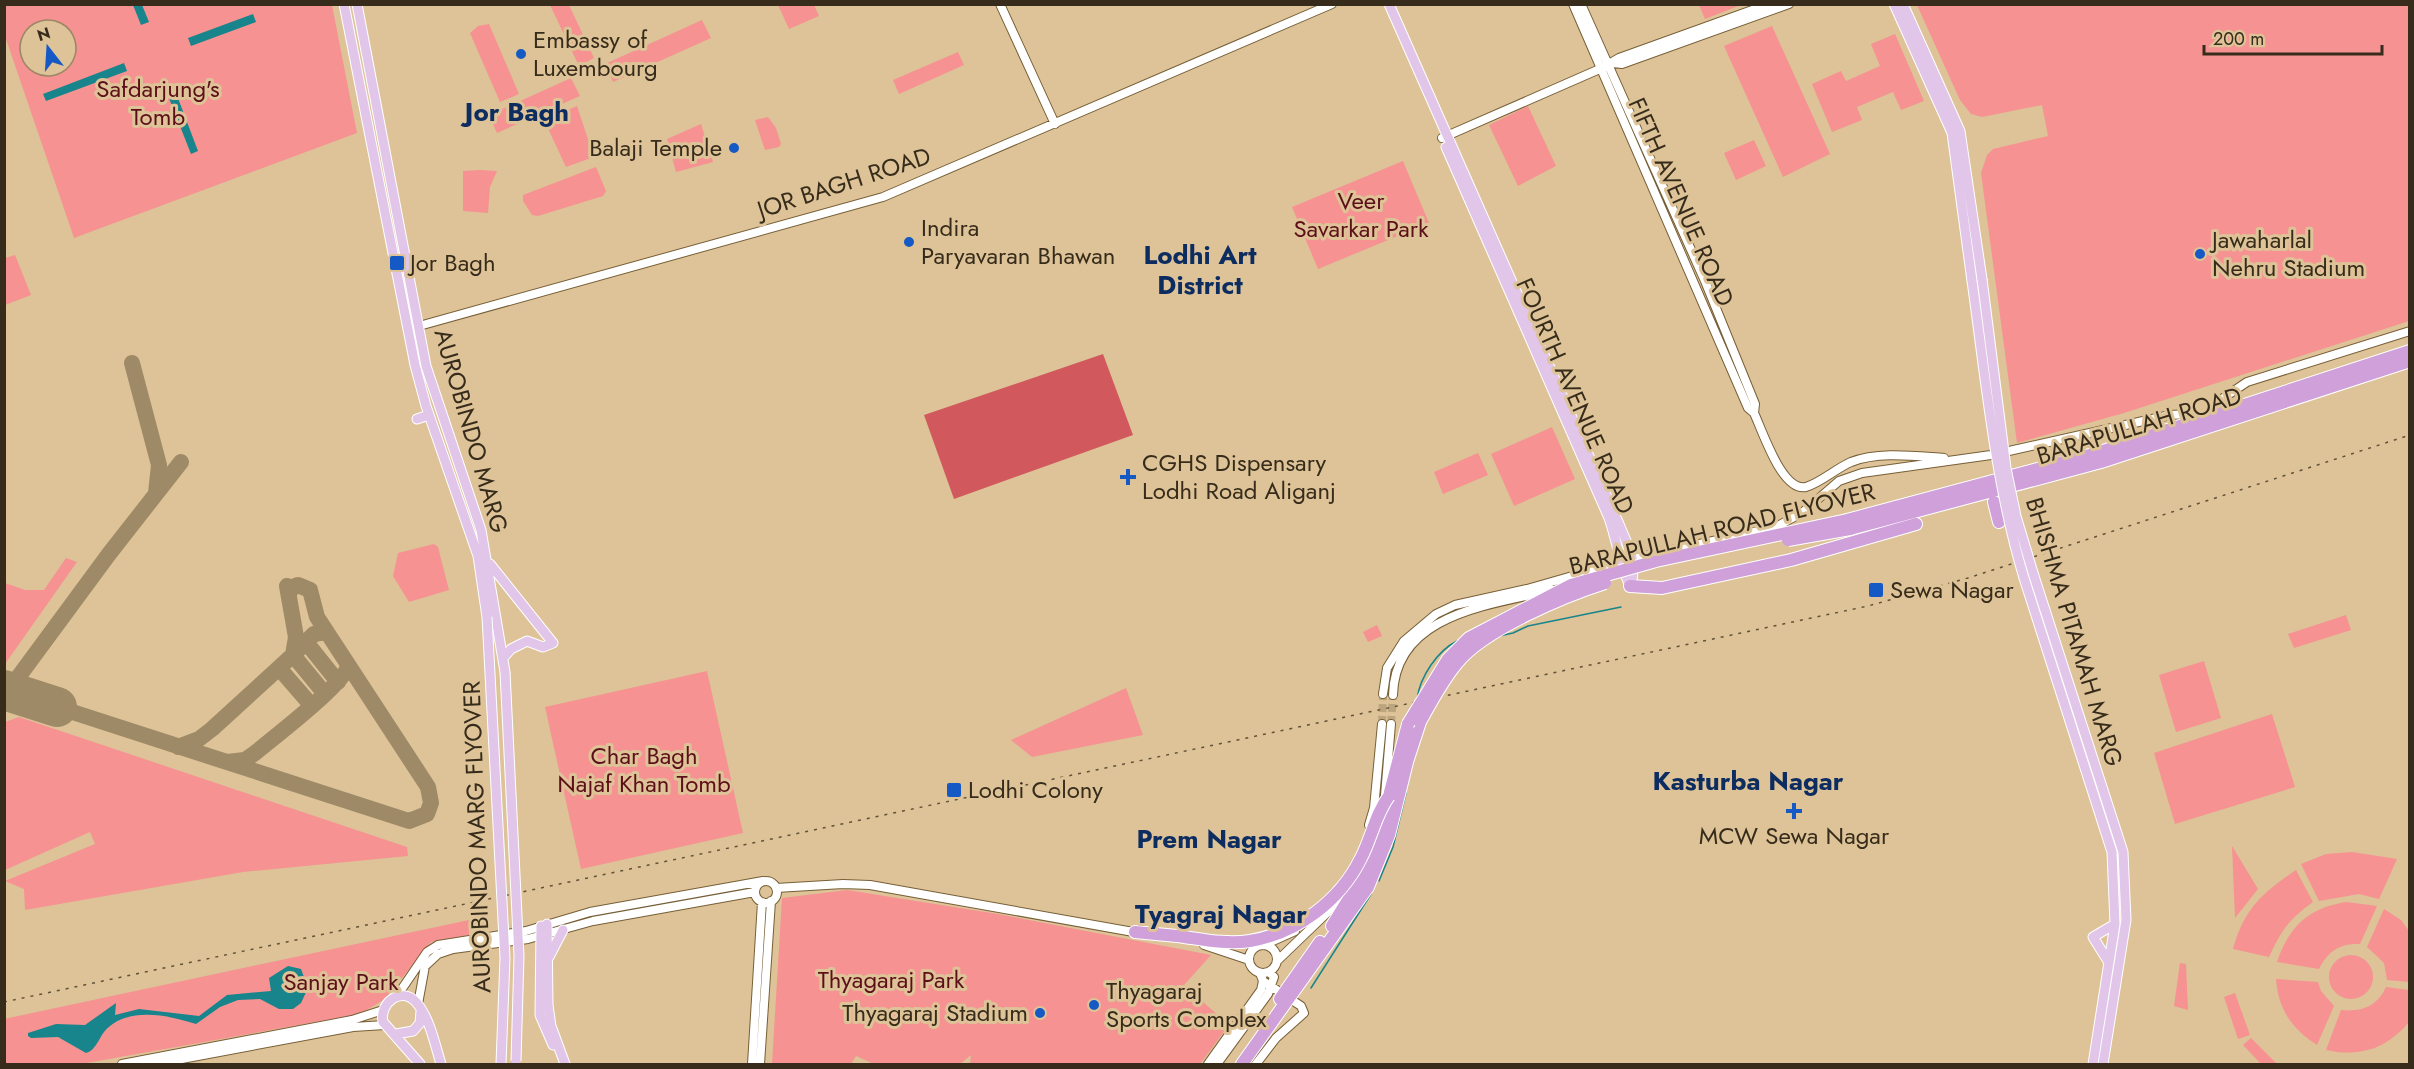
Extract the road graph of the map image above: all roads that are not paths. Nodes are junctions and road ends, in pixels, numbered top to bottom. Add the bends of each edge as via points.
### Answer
1 (344, 4) edge
2 (357, 4) edge
3 (1000, 4) edge
4 (1332, 4) edge
5 (1384, 4) edge
6 (1389, 4) edge
7 (1573, 4) edge
8 (1581, 4) edge
9 (1769, 4) edge
10 (1789, 4) edge
11 (1894, 4) edge
12 (1903, 4) edge
13 (1608, 65) junction
14 (386, 106) dead end
15 (375, 108) junction
16 (1055, 124) junction
17 (1445, 137) junction
18 (402, 295) junction
19 (391, 297) dead end
20 (419, 326) junction
21 (2409, 331) edge
22 (2409, 351) edge
23 (2409, 361) edge
24 (2386, 364) junction
25 (429, 415) junction
26 (417, 419) dead end
27 (2203, 419) junction
28 (1957, 460) junction
29 (450, 474) junction
30 (2018, 475) joint
31 (438, 478) dead end
32 (1994, 502) dead end
33 (1901, 522) junction
34 (1999, 522) dead end
35 (1916, 524) dead end
36 (1848, 525) junction
37 (1876, 529) junction
38 (488, 563) junction
39 (1634, 564) junction
40 (1622, 568) junction
41 (1630, 586) junction
42 (486, 612) joint
43 (504, 657) junction
44 (1383, 694) tunnel mouth
45 (1394, 695) tunnel mouth
46 (1382, 724) tunnel mouth
47 (1391, 724) tunnel mouth
48 (1389, 796) junction
49 (763, 881) junction
50 (776, 888) junction
51 (755, 892) junction
52 (762, 902) junction
53 (771, 902) junction
54 (2115, 924) junction
55 (544, 930) junction
56 (563, 930) junction
57 (1135, 932) junction
58 (1264, 945) junction
59 (1249, 960) junction
60 (547, 961) junction
61 (1277, 961) junction
62 (2108, 961) junction
63 (1269, 972) junction
64 (1261, 977) junction
65 (1275, 987) junction
66 (397, 996) junction
67 (419, 1008) junction
68 (383, 1010) junction
69 (385, 1025) junction
70 (396, 1034) junction
71 (758, 1037) junction
72 (516, 1063) edge
73 (122, 1065) edge
74 (155, 1065) edge
75 (420, 1065) edge
76 (441, 1065) edge
77 (501, 1065) edge
78 (559, 1065) edge
79 (565, 1065) edge
80 (752, 1065) edge
81 (760, 1065) edge
82 (1208, 1065) edge
83 (1217, 1065) edge
84 (1233, 1065) edge
85 (1242, 1065) edge
86 (1256, 1065) edge
87 (2093, 1065) edge
88 (2103, 1065) edge

1 - 18 main road, AUROBINDO MARG via 387,242
2 - 15 main road, AUROBINDO MARG
3 - 16 street
4 - 16 street, JOR BAGH ROAD
5 - 17 main road, FOURTH AVENUE ROAD
6 - 17 main road, FOURTH AVENUE ROAD
7 - 13 street, FIFTH AVENUE ROAD
8 - 13 street, FIFTH AVENUE ROAD
9 - 13 street
10 - 13 street via 1622,64
11 - 54 main road, BHISHMA PITAMAH MARG, bridge via 1952,134 2010,533 2112,852
12 - 88 main road, BHISHMA PITAMAH MARG, bridge via 1960,131 2011,496 2122,852 2126,920
13 - 17 street
13 - 28 street, FIFTH AVENUE ROAD via 1705,281 1755,404 1754,413 1783,475 1800,489 1847,464 1868,458 1918,456
14 - 15 main road
15 - 20 main road, AUROBINDO MARG via 415,282
16 - 20 street, JOR BAGH ROAD via 883,196
17 - 39 main road, FOURTH AVENUE ROAD
17 - 40 main road, FOURTH AVENUE ROAD via 1458,181 1608,518
18 - 19 main road
18 - 25 main road, AUROBINDO MARG
20 - 38 main road, AUROBINDO MARG via 434,393 462,466
21 - 27 street via 2247,382 2213,405
22 - 24 highway
23 - 24 highway
24 - 27 highway, BARAPULLAH ROAD
24 - 33 highway, BARAPULLAH ROAD via 2101,462
25 - 26 main road
25 - 29 main road, AUROBINDO MARG
27 - 28 street via 2189,414 2170,415
27 - 30 highway, BARAPULLAH ROAD
28 - 39 street via 1851,476 1828,488 1803,512 1780,526
29 - 31 main road
29 - 42 main road, AUROBINDO MARG via 478,556
30 - 36 highway, BARAPULLAH ROAD FLYOVER
32 - 34 highway
33 - 35 highway
33 - 37 highway, BARAPULLAH ROAD FLYOVER
36 - 37 highway, BARAPULLAH ROAD FLYOVER
36 - 48 highway, BARAPULLAH ROAD FLYOVER, bridge via 1629,568 1571,585 1489,626 1469,638 1448,659 1418,706 1408,724
36 - 85 highway, BARAPULLAH ROAD FLYOVER, bridge via 1638,573 1588,589 1480,641 1458,662 1420,722 1389,835 1368,887
37 - 41 highway via 1791,560 1662,588
38 - 43 main road, AUROBINDO MARG
38 - 43 main road via 553,643 543,647 527,641
39 - 40 street
39 - 41 main road
40 - 41 main road, FOURTH AVENUE ROAD
40 - 44 street via 1465,602 1436,614 1419,626 1394,655 1385,674
40 - 45 street via 1447,618 1405,652 1394,678
42 - 77 main road, AUROBINDO MARG FLYOVER, bridge via 504,958
43 - 72 main road, AUROBINDO MARG FLYOVER, bridge via 519,956
46 - 58 street via 1374,808 1352,868 1329,900 1306,922 1288,936
47 - 61 street via 1383,809 1370,850 1348,889
48 - 57 highway, bridge via 1378,811 1361,858 1344,887 1307,918 1250,941 1221,942
48 - 84 highway, BARAPULLAH ROAD FLYOVER, bridge via 1366,871 1340,915
49 - 50 street
49 - 51 street
49 - 55 street via 590,912
50 - 53 street
50 - 57 street via 870,885
51 - 52 street
51 - 56 street via 593,921
52 - 53 street
52 - 71 street
53 - 71 street
54 - 62 main road, BHISHMA PITAMAH MARG
54 - 62 main road via 2093,937
55 - 56 street
55 - 60 main road
55 - 66 street via 431,948
55 - 67 street via 438,954 422,972
55 - 78 main road via 540,1015
56 - 60 main road
57 - 59 street via 1217,948
58 - 59 street via 1251,951
58 - 61 street via 1273,948
59 - 64 street
60 - 79 main road via 551,1026
61 - 63 street
62 - 87 main road, BHISHMA PITAMAH MARG
63 - 64 street
63 - 65 street
64 - 65 street
64 - 82 street via 1261,990
65 - 83 street
65 - 86 street via 1301,1006 1302,1016 1276,1038
66 - 67 main road via 409,997
66 - 68 main road
67 - 70 main road via 420,1023 413,1031
67 - 76 main road
68 - 69 main road
68 - 73 street via 352,1020
69 - 70 main road
69 - 74 street via 354,1026
70 - 75 main road
71 - 80 street
71 - 81 street

